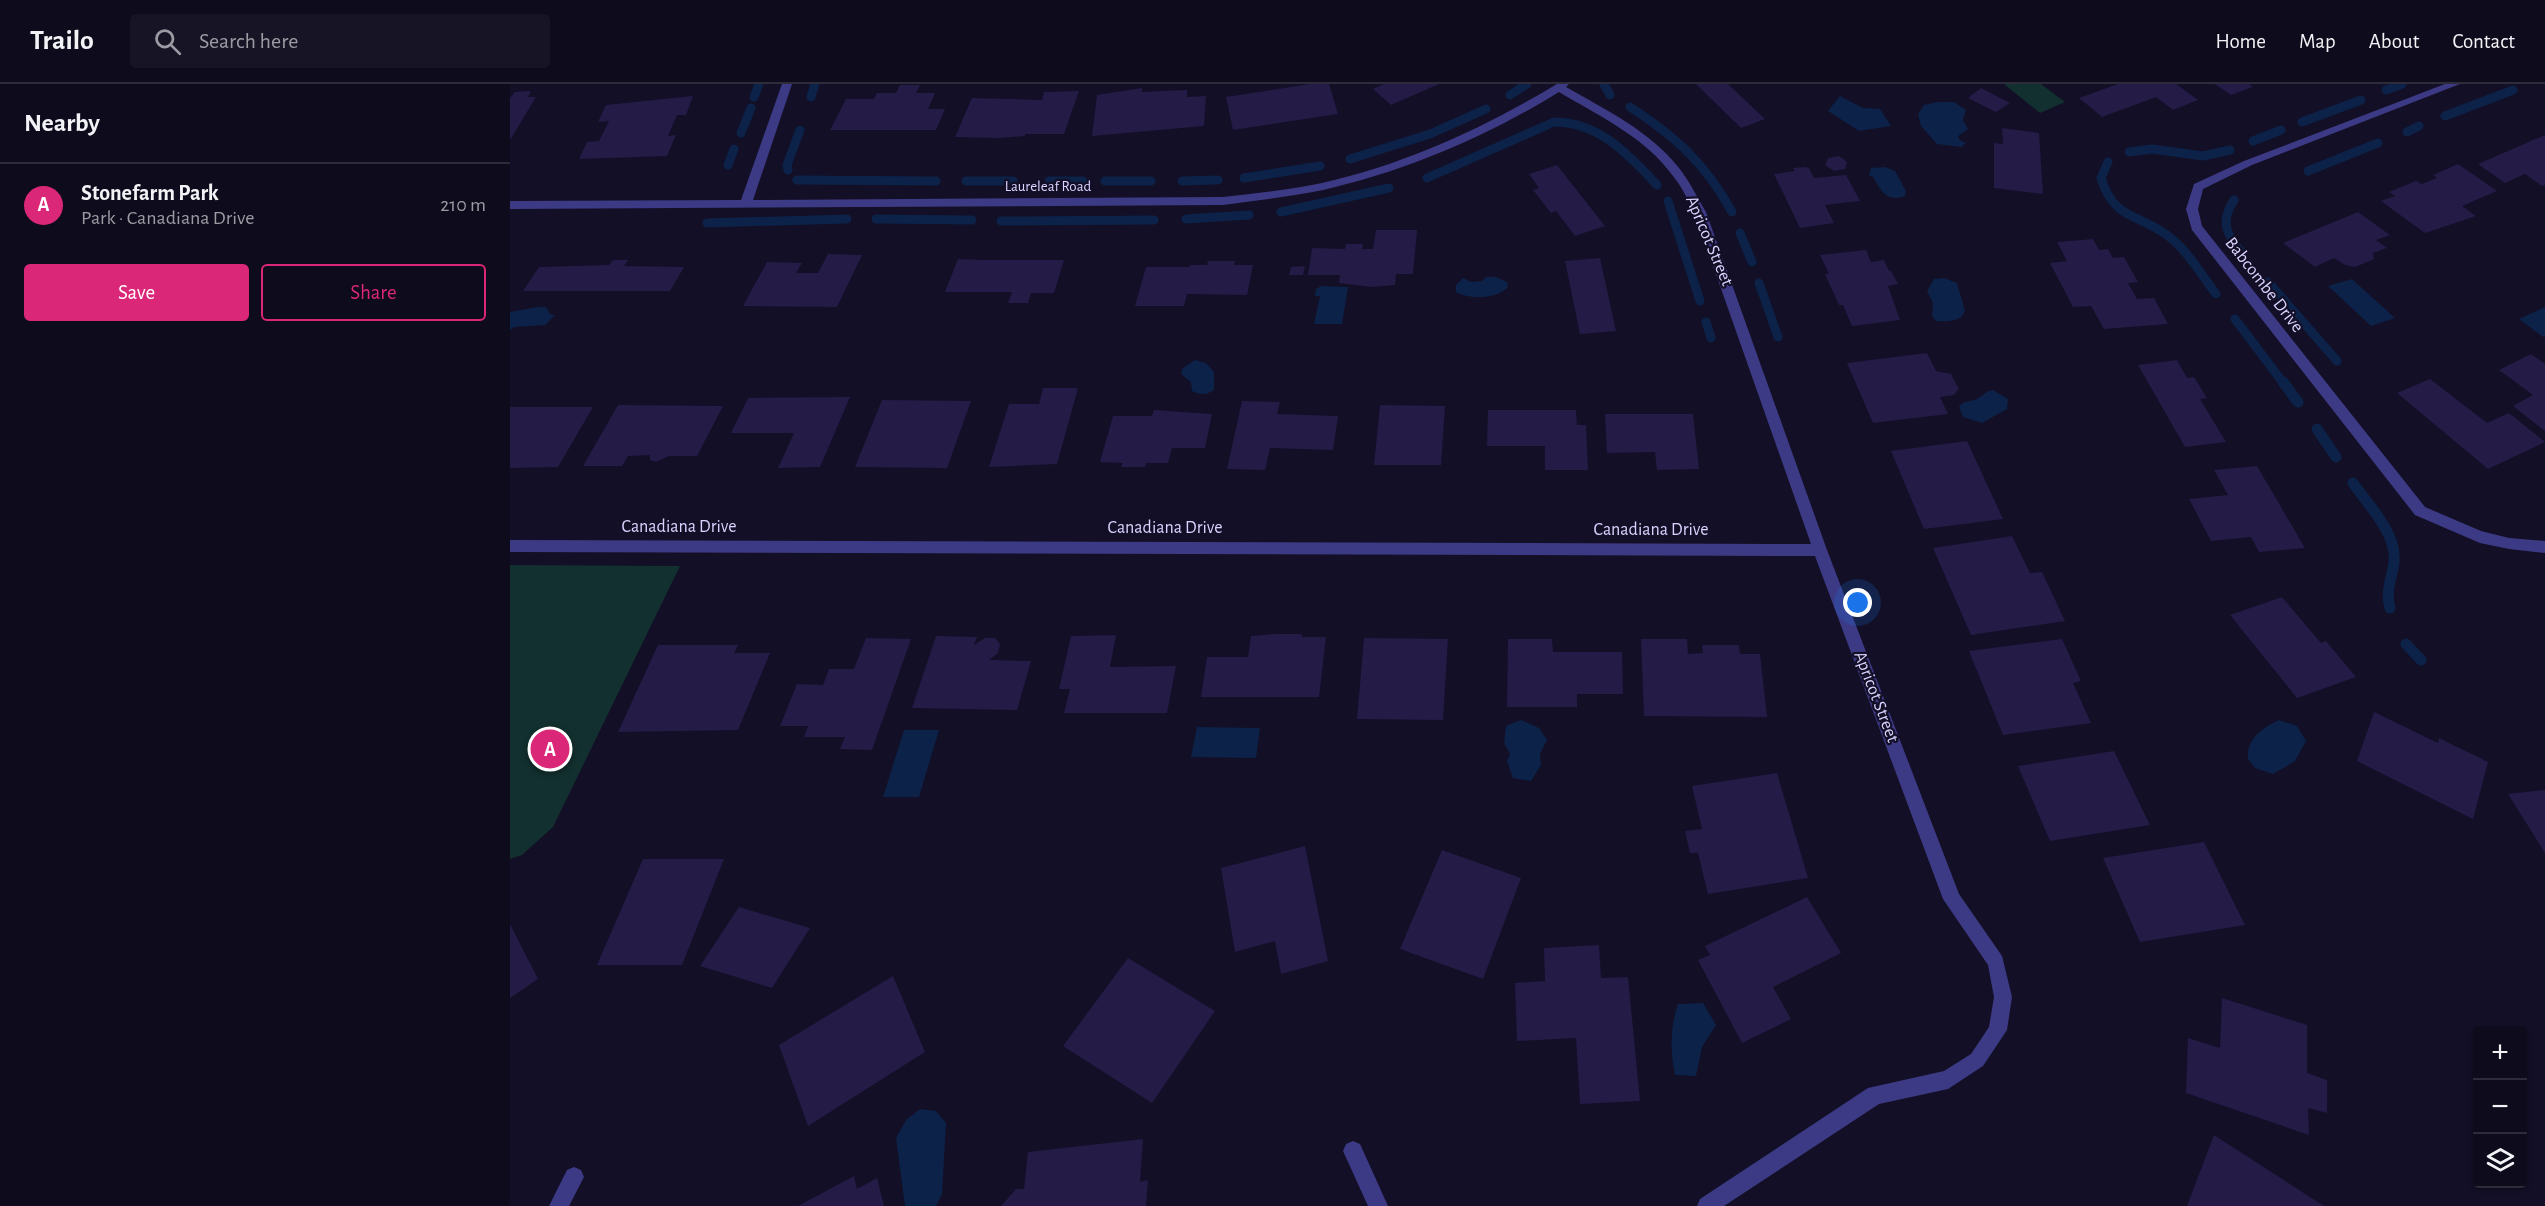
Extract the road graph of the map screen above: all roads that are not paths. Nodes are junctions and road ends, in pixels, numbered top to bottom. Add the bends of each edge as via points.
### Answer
1 (787, 84) edge
2 (2455, 84) edge
3 (1561, 86) edge
4 (746, 203) junction
5 (510, 205) edge
6 (510, 546) edge
7 (2545, 547) edge
8 (1820, 550) junction
9 (1353, 1151) dead end
10 (574, 1177) dead end
11 (559, 1206) edge
12 (1378, 1206) edge
13 (1707, 1206) edge

1 - 4 street
2 - 7 street, Babcombe Drive via 2248,163 2198,187 2192,209 2196,227 2420,511 2467,535 2511,545
3 - 4 street, Laureleaf Road via 1487,129 1403,164 1322,186 1223,201
3 - 8 street, Apricot Street via 1655,150 1674,169 1700,212
4 - 5 street, Laureleaf Road
6 - 8 street, Canadiana Drive
8 - 13 street, Apricot Street via 1952,899 1996,962 2003,997 1998,1030 1977,1060 1948,1080 1875,1095
9 - 12 street
10 - 11 street

